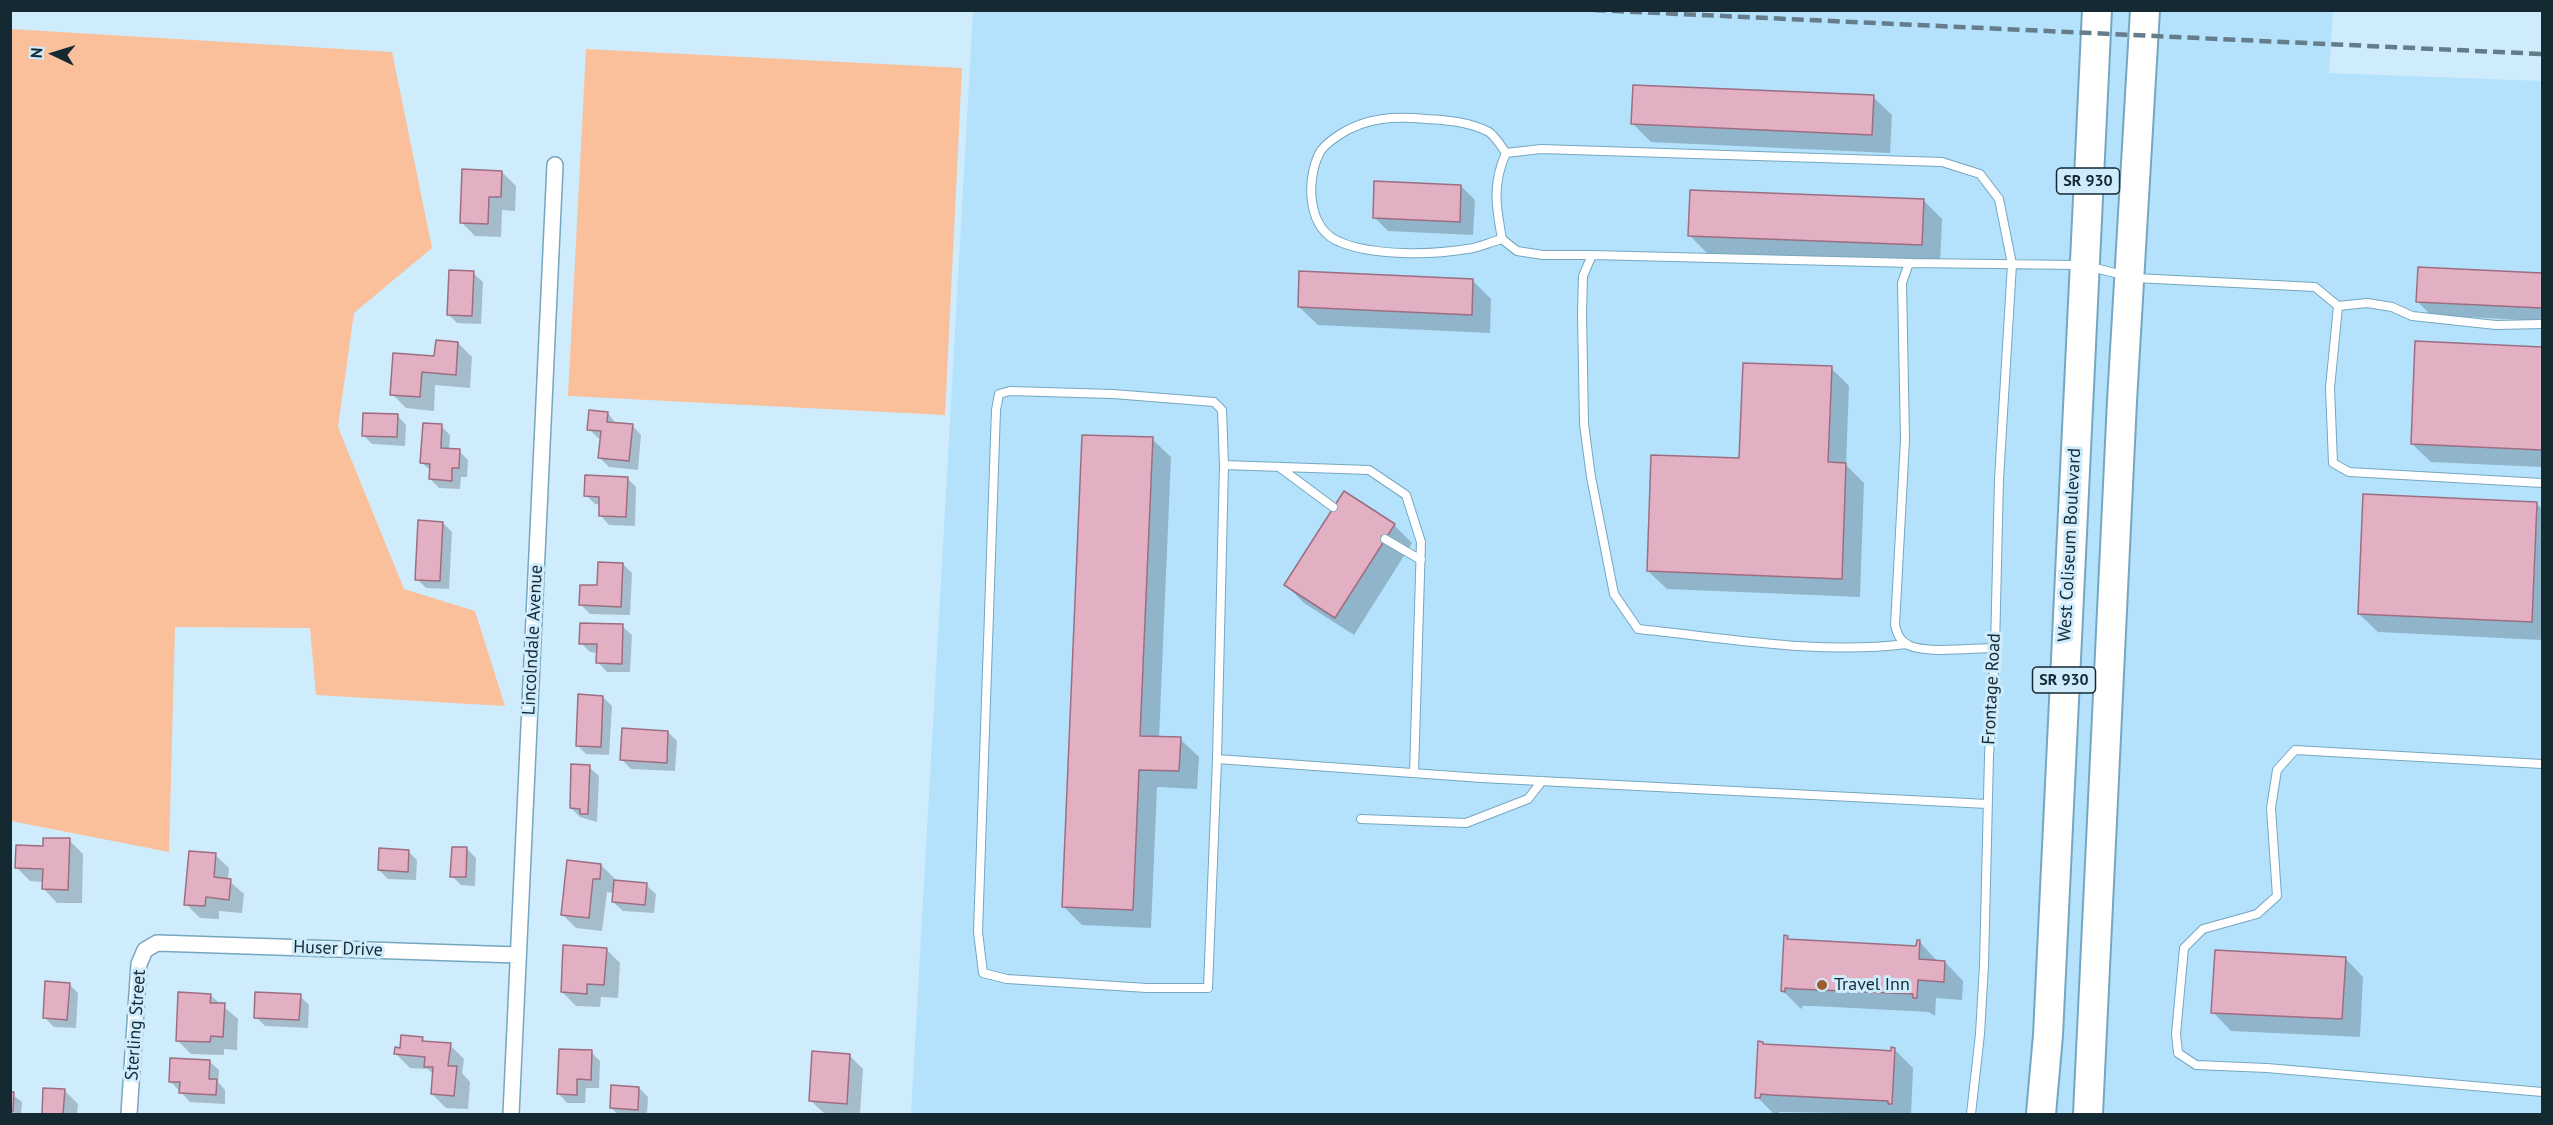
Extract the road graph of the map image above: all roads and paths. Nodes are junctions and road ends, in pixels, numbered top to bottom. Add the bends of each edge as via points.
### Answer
1 (2097, 10) edge
2 (2145, 10) edge
3 (1506, 153) junction
4 (555, 165) dead end
5 (1502, 239) junction
6 (1592, 255) junction
7 (1912, 262) junction
8 (2012, 264) junction
9 (2083, 265) junction
10 (2131, 277) junction
11 (2338, 306) junction
12 (2542, 324) edge
13 (1224, 465) junction
14 (1278, 467) junction
15 (2542, 483) edge
16 (1333, 507) dead end
17 (1385, 539) dead end
18 (1420, 560) junction
19 (1908, 644) junction
20 (1995, 648) junction
21 (1217, 759) junction
22 (2542, 764) edge
23 (1414, 773) junction
24 (1542, 781) junction
25 (1987, 804) junction
26 (1361, 819) dead end
27 (157, 943) joint
28 (518, 955) junction
29 (2542, 1092) edge
30 (129, 1114) edge
31 (511, 1114) edge
32 (1971, 1114) edge
33 (2041, 1114) edge
34 (2088, 1114) edge

1 - 9 highway, West Coliseum Boulevard / SR 930
2 - 10 highway, SR 930
3 - 5 lane via 1495,194
3 - 5 lane via 1490,133 1456,121 1395,116 1359,124 1338,135 1320,152 1312,178 1312,206 1319,224 1338,242 1405,253 1467,249
3 - 8 lane, Frontage Road via 1541,149 1942,162 1987,180 2000,199
4 - 28 street, Lincolndale Avenue
5 - 6 lane via 1517,251
6 - 7 lane
6 - 19 lane via 1583,276 1585,434 1614,594 1638,629 1815,648 1868,649
7 - 8 lane
7 - 19 lane via 1902,283 1905,440 1895,625 1898,637
8 - 9 lane
8 - 20 lane, Frontage Road via 1999,479
9 - 10 lane
9 - 33 highway, West Coliseum Boulevard / SR 930
10 - 11 lane via 2315,287
10 - 34 highway, SR 930
11 - 12 lane via 2367,303 2392,307 2412,316 2496,325
11 - 15 lane via 2330,388 2333,463 2349,472
13 - 14 lane
13 - 21 lane
13 - 21 lane via 1222,410 1214,402 1102,394 999,394 978,932 983,973 1007,979 1182,990 1208,988
14 - 16 lane
14 - 18 lane via 1369,470 1406,495 1421,542
17 - 18 lane
18 - 23 lane
19 - 20 lane via 1923,649
20 - 25 lane, Frontage Road
21 - 23 lane
22 - 29 lane via 2295,750 2277,770 2271,808 2277,896 2257,914 2203,929 2184,948 2176,1034 2178,1053 2196,1065
23 - 24 lane
24 - 25 lane
24 - 26 lane via 1528,799 1466,823
25 - 32 lane, Frontage Road via 1984,977
27 - 28 street, Huser Drive
27 - 30 street, Sterling Street via 145,950 139,964
28 - 31 street, Lincolndale Avenue

